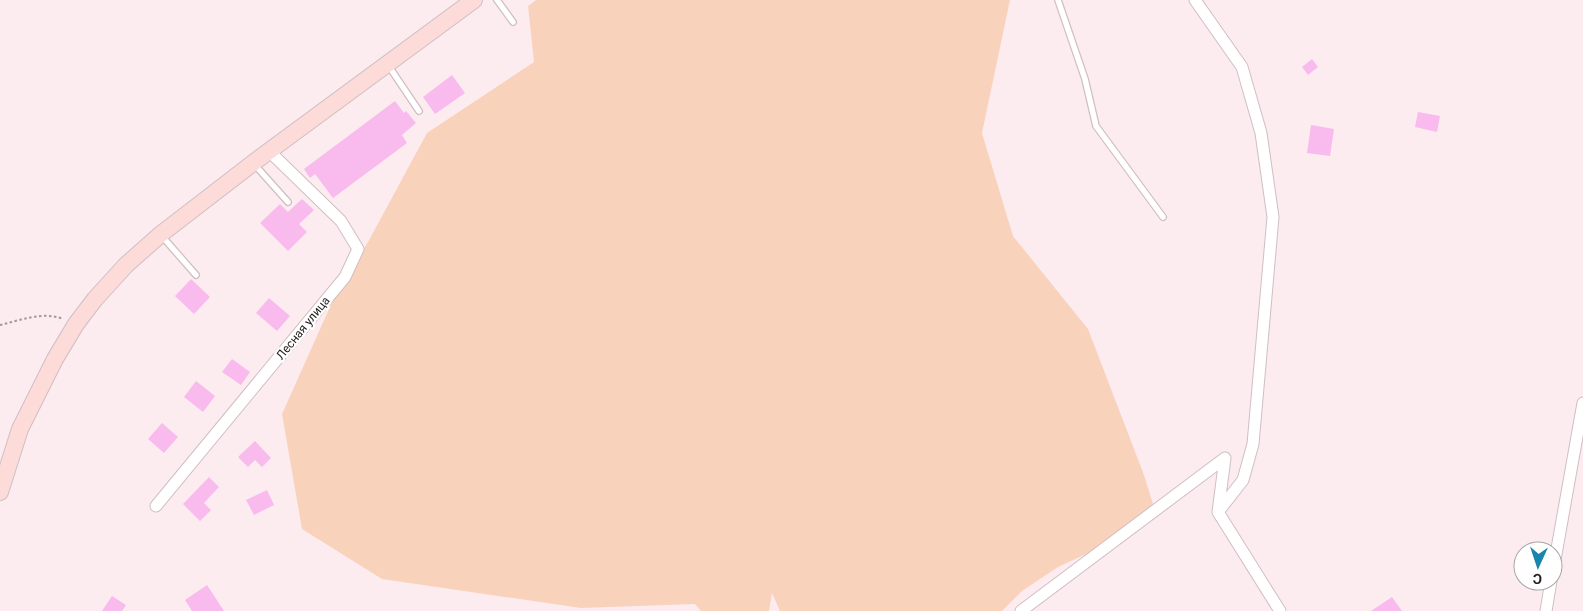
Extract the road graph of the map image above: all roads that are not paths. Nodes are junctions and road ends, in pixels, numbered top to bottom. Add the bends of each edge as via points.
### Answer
1 (474, 0) edge
2 (497, 0) edge
3 (1058, 0) edge
4 (1195, 0) edge
5 (513, 22) dead end
6 (387, 64) junction
7 (418, 111) dead end
8 (269, 151) junction
9 (253, 163) junction
10 (288, 202) dead end
11 (1163, 217) dead end
12 (161, 234) junction
13 (196, 275) dead end
14 (1583, 403) edge
15 (0, 492) edge
16 (156, 506) dead end
17 (1218, 512) junction
18 (1558, 541) edge
19 (1549, 591) edge
20 (1021, 611) edge
21 (1280, 611) edge
22 (1546, 611) edge

1 - 6 street
2 - 5 lane
3 - 11 lane via 1085,79 1096,126
4 - 17 street via 1242,67 1262,133 1273,217 1253,444 1243,480
6 - 7 lane
6 - 8 street
8 - 9 street
8 - 16 street, Лесная улица via 341,221 358,249 345,277
9 - 10 lane
9 - 12 street
12 - 13 lane
12 - 15 street via 95,299 54,358 20,430
14 - 18 street
17 - 20 street via 1224,458
17 - 21 street
19 - 22 street

